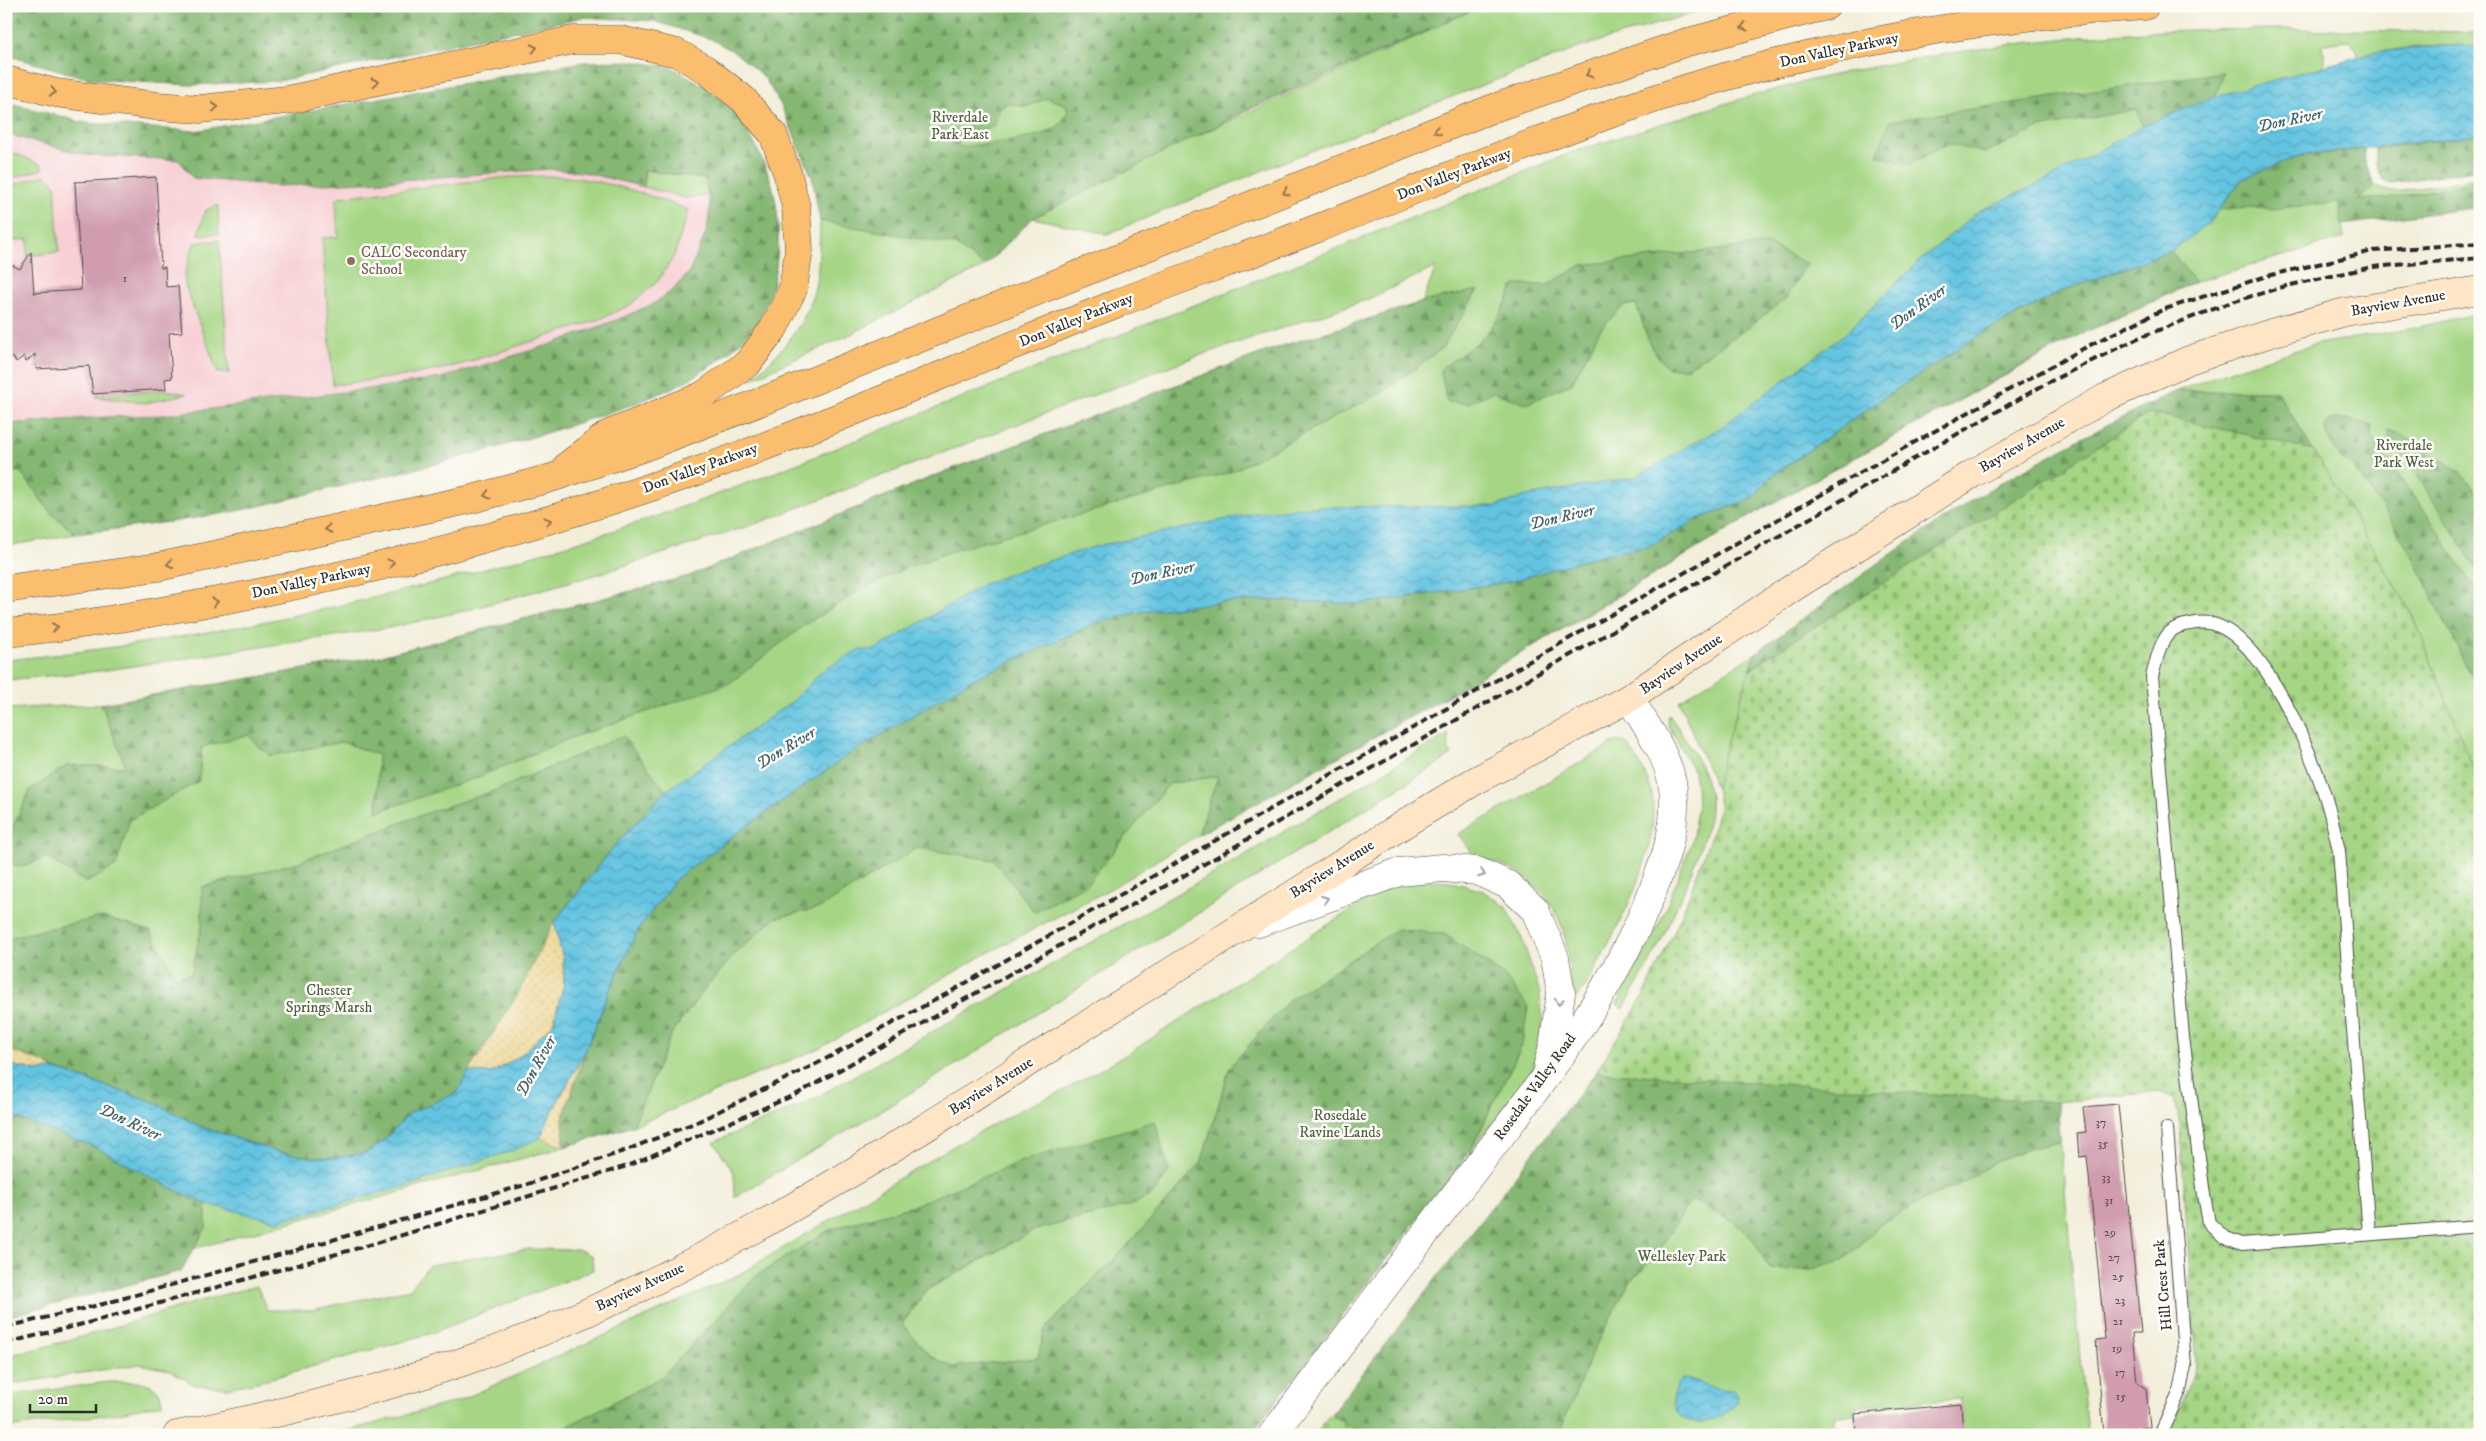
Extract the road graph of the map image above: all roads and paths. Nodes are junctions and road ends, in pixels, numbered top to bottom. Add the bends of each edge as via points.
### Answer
1 (1826, 6) edge
2 (2145, 6) edge
3 (6, 80) edge
4 (2480, 290) edge
5 (551, 478) junction
6 (6, 589) edge
7 (6, 633) edge
8 (1629, 698) junction
9 (1229, 933) junction
10 (1542, 1082) junction
11 (2167, 1128) dead end
12 (2480, 1226) edge
13 (2369, 1234) junction
14 (176, 1435) edge
15 (1272, 1435) edge
16 (2160, 1435) edge

1 -> 5 highway via 1684,42 1491,109 642,448
7 -> 2 highway, Don Valley Parkway via 156,612 272,591 363,571 557,518 700,470 1116,304 1560,133 1745,71 1840,48 1955,26 2073,11
3 -> 5 highway via 56,93 200,109 288,100 573,40 620,40 676,53 705,69 743,99 773,134 796,207 799,250 792,289 774,328 748,363 702,396 607,435
4 - 8 main road, Bayview Avenue via 2345,312 2271,333 2189,360 2105,398 1940,494
5 -> 6 highway via 472,499 158,567
8 - 9 main road, Bayview Avenue via 1473,782
8 - 10 street, Rosedale Valley Road via 1661,749 1670,773 1674,801 1672,828 1663,864 1639,927 1618,966
9 -> 10 street via 1399,872 1443,868 1477,871 1508,885 1535,910 1555,958 1561,993 1553,1046
9 - 14 main road, Bayview Avenue via 848,1177 721,1249 578,1316 481,1355 380,1387
10 - 15 street, Rosedale Valley Road
11 - 16 lane, Hill Crest Park via 2186,1366 2180,1392
12 - 13 lane
13 - 13 lane via 2339,851 2325,795 2281,694 2240,639 2220,626 2200,623 2176,627 2161,645 2152,676 2183,1037 2209,1223 2224,1237 2242,1244

